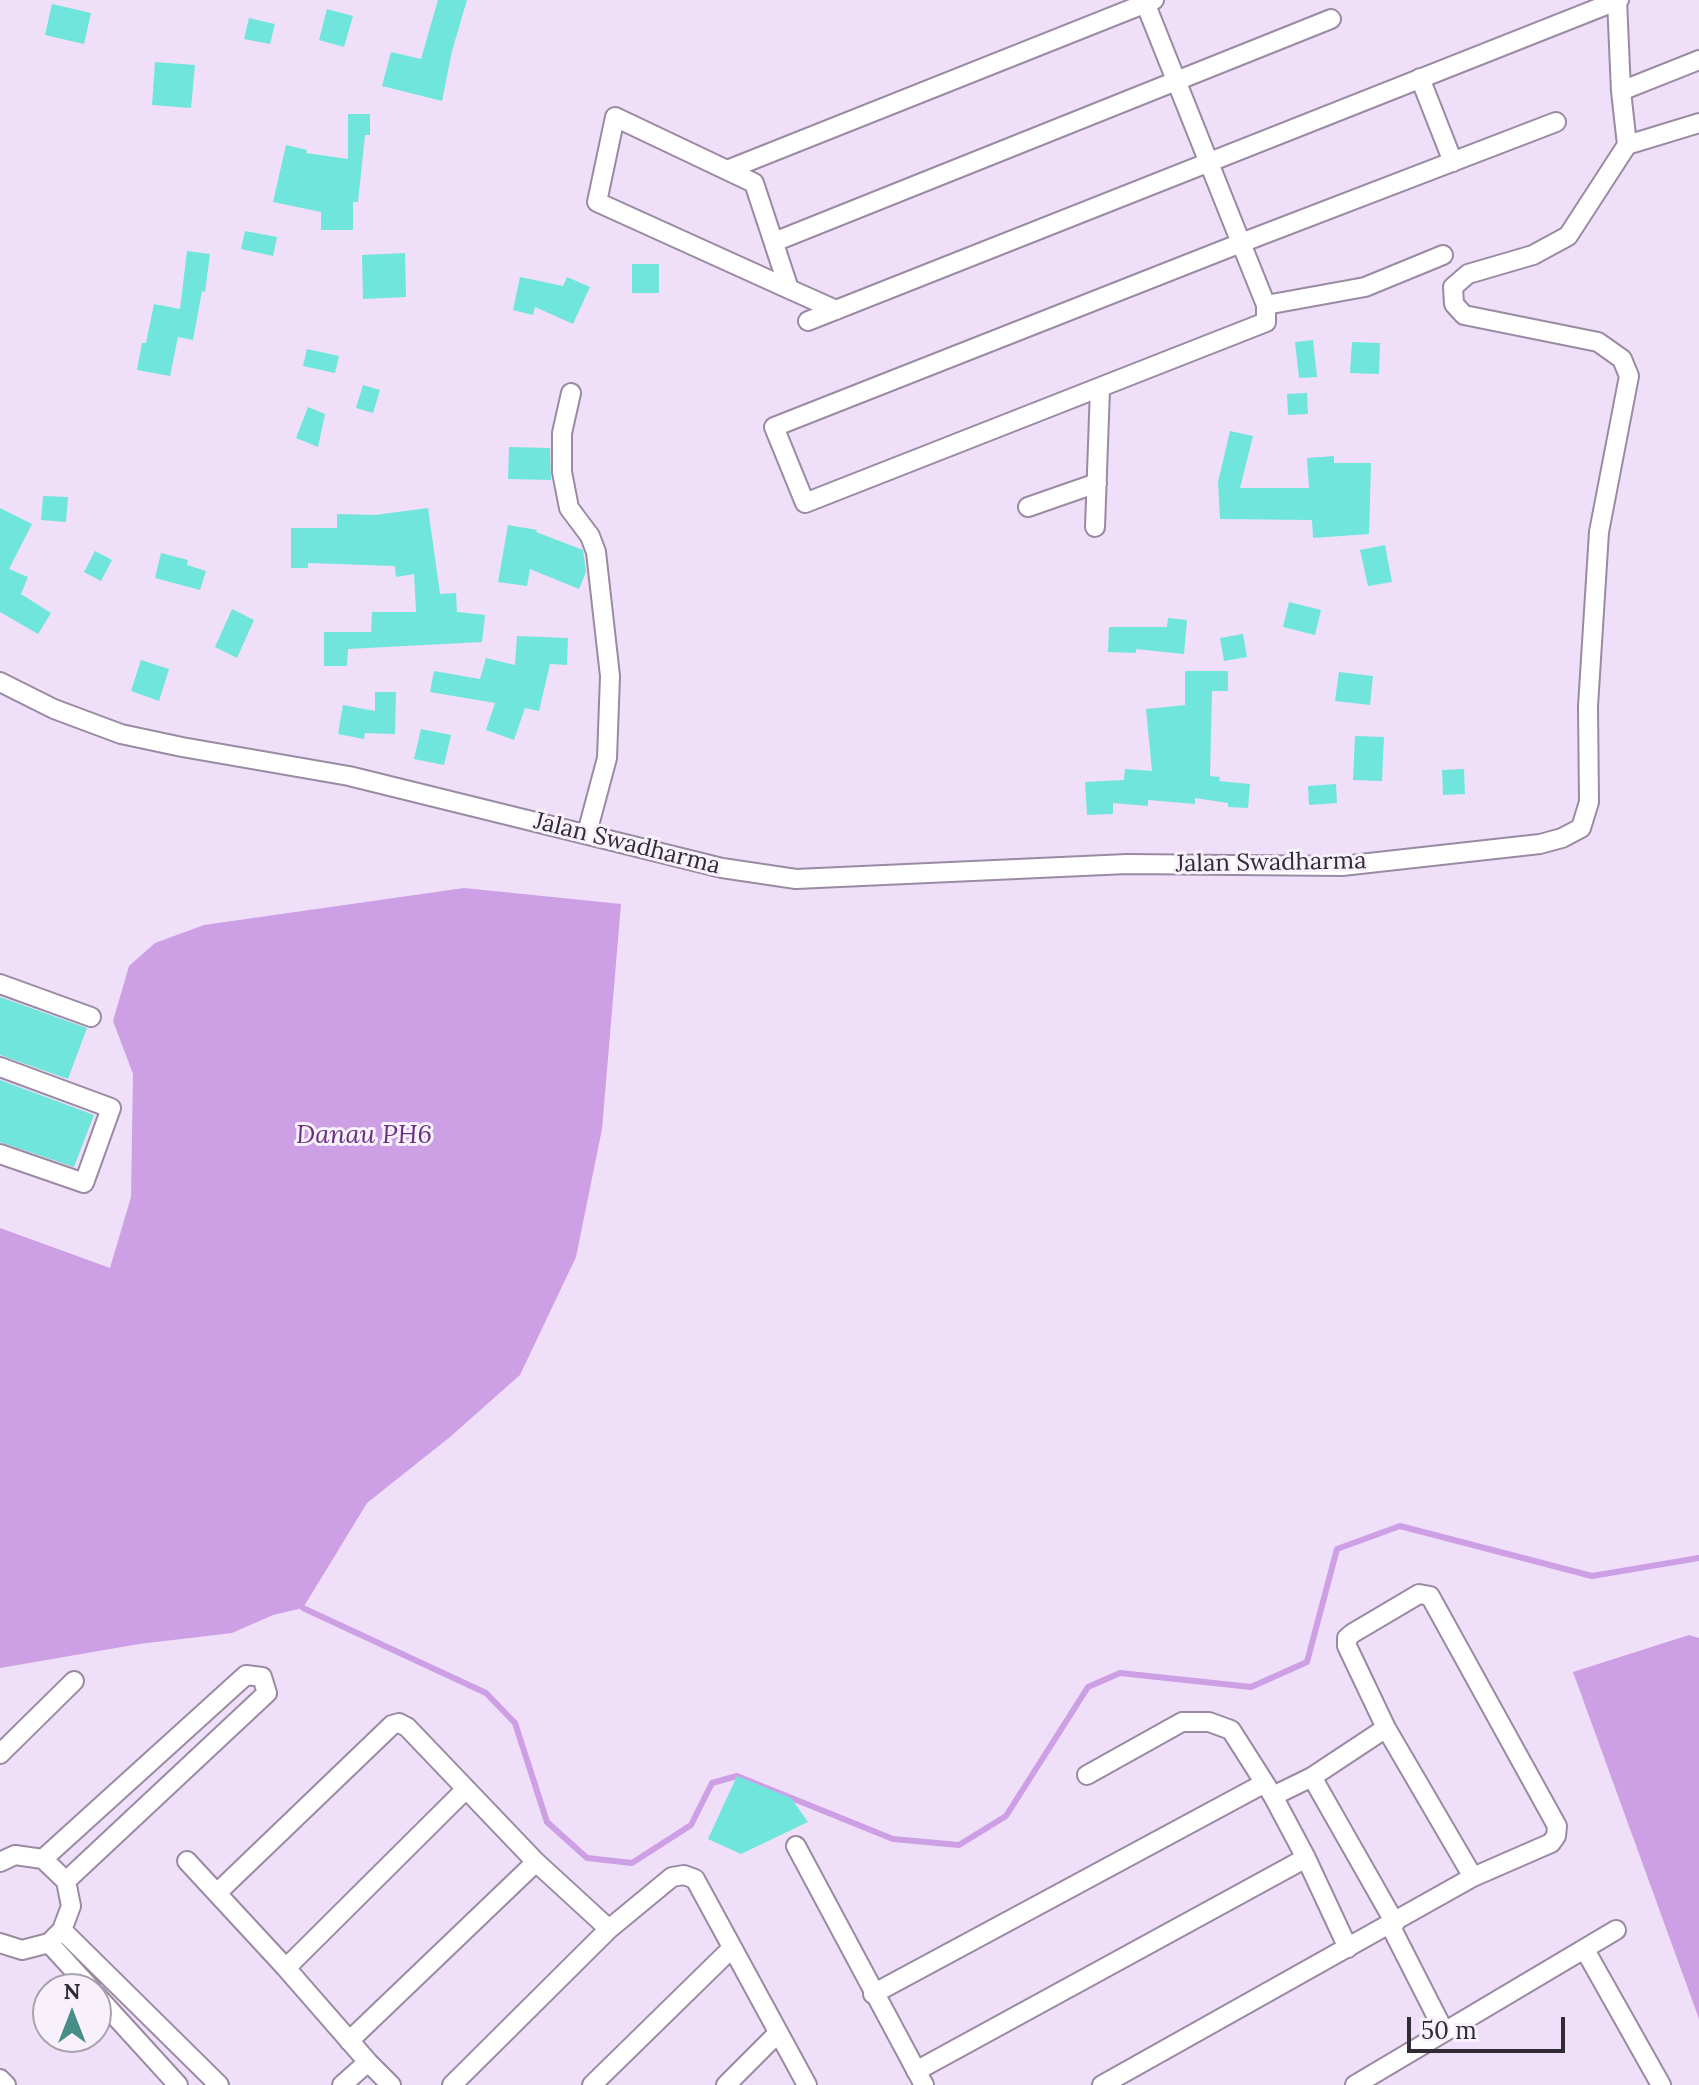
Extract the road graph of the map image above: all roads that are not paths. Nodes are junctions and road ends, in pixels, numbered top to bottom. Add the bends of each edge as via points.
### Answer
1 (1618, 0) edge
2 (1148, 1) edge
3 (1331, 19) dead end
4 (1699, 60) edge
5 (1420, 78) junction
6 (1177, 82) junction
7 (1621, 91) junction
8 (1556, 122) dead end
9 (1699, 123) edge
10 (1627, 145) junction
11 (1208, 162) junction
12 (1453, 162) junction
13 (727, 170) junction
14 (774, 242) junction
15 (1241, 243) junction
16 (1443, 255) dead end
17 (789, 289) junction
18 (1266, 305) junction
19 (836, 310) junction
20 (808, 321) dead end
21 (1100, 389) junction
22 (571, 393) dead end
23 (1097, 483) junction
24 (1028, 507) dead end
25 (1095, 527) dead end
26 (0, 682) edge
27 (587, 833) junction
28 (0, 984) edge
29 (91, 1017) dead end
30 (0, 1067) edge
31 (0, 1154) edge
32 (74, 1681) dead end
33 (1386, 1728) junction
34 (0, 1754) edge
35 (1087, 1775) dead end
36 (1312, 1777) junction
37 (465, 1790) junction
38 (1268, 1790) junction
39 (796, 1846) dead end
40 (1306, 1858) junction
41 (43, 1859) junction
42 (187, 1861) dead end
43 (0, 1862) edge
44 (536, 1862) junction
45 (1473, 1877) junction
46 (66, 1881) junction
47 (217, 1893) junction
48 (1392, 1924) junction
49 (609, 1929) junction
50 (1616, 1930) dead end
51 (55, 1936) junction
52 (0, 1943) edge
53 (732, 1948) junction
54 (1348, 1948) junction
55 (1585, 1950) junction
56 (286, 1968) junction
57 (80, 1973) edge
58 (873, 1994) junction
59 (112, 2013) edge
60 (1444, 2031) junction
61 (778, 2033) junction
62 (349, 2041) junction
63 (368, 2062) junction
64 (920, 2078) edge
65 (0, 2079) edge
66 (6, 2085) edge
67 (178, 2085) edge
68 (219, 2085) edge
69 (342, 2085) edge
70 (391, 2085) edge
71 (452, 2085) edge
72 (592, 2085) edge
73 (726, 2085) edge
74 (807, 2085) edge
75 (1102, 2085) edge
76 (1355, 2085) edge
77 (1661, 2085) edge

1 - 5 street
1 - 7 street
2 - 6 street
2 - 13 street
3 - 6 street
4 - 7 street
5 - 11 street
5 - 12 street
6 - 11 street
6 - 14 street
7 - 10 street
8 - 12 street
9 - 10 street
10 - 27 street, Jalan Swadharma via 1568,236 1533,255 1468,274 1453,287 1454,304 1464,315 1598,342 1622,359 1629,376 1599,532 1588,706 1589,802 1581,828 1540,844 1342,866 1098,865 796,879 722,868
11 - 15 street
11 - 19 street
12 - 15 street
13 - 14 street via 754,183
13 - 17 street via 615,117 597,202
14 - 17 street
15 - 18 street
15 - 21 street via 774,427 805,503
16 - 18 street via 1365,287
17 - 19 street
18 - 21 street via 1266,322
19 - 20 street
21 - 23 street
22 - 27 street via 562,433 562,472 569,508 596,552 610,676 607,758
23 - 24 street
23 - 25 street
26 - 27 street, Jalan Swadharma via 121,734 349,776
28 - 29 street
30 - 31 street via 111,1108 84,1183
32 - 34 street
33 - 36 street
33 - 45 street
33 - 45 street via 1347,1638 1425,1594 1557,1826 1551,1843
35 - 38 street via 1182,1722 1196,1720 1231,1730
36 - 38 street
36 - 48 street
37 - 44 street
37 - 47 street via 407,1727 392,1725
37 - 56 street
38 - 40 street
38 - 58 street
39 - 58 street
40 - 54 street
40 - 64 street
41 - 43 street via 15,1855
41 - 46 street
41 - 46 street via 246,1675 262,1677 267,1693
42 - 47 street
44 - 49 street
44 - 62 street
45 - 48 street
46 - 51 street via 71,1906
47 - 56 street
48 - 54 street
48 - 60 street
49 - 53 street via 672,1877 684,1875 695,1879
49 - 71 street
50 - 55 street
51 - 52 street via 22,1950
51 - 57 street
51 - 68 street
53 - 61 street
53 - 72 street
54 - 75 street
55 - 60 street
55 - 77 street
56 - 62 street
58 - 64 street
59 - 67 street
60 - 76 street
61 - 73 street
61 - 74 street
62 - 63 street
63 - 69 street
63 - 70 street
65 - 66 street

